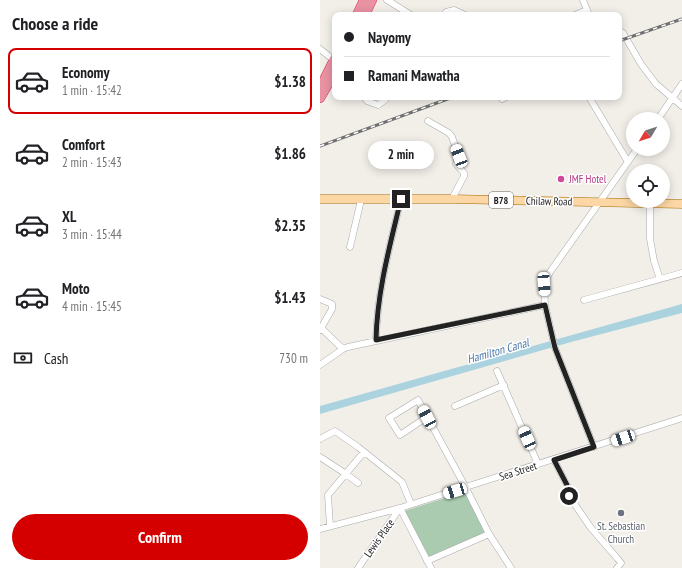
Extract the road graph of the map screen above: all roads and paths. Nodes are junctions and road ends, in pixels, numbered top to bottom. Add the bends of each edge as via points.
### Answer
1 (364, 0) edge
2 (372, 0) edge
3 (387, 0) edge
4 (584, 0) edge
5 (358, 12) edge
6 (366, 12) edge
7 (406, 12) edge
8 (446, 12) edge
9 (458, 12) edge
10 (588, 12) edge
11 (622, 32) edge
12 (320, 49) edge
13 (332, 58) edge
14 (332, 66) edge
15 (332, 78) edge
16 (682, 84) edge
17 (320, 88) edge
18 (320, 98) edge
19 (673, 98) junction
20 (366, 100) edge
21 (385, 100) dead end
22 (591, 100) edge
23 (682, 106) edge
24 (663, 112) edge
25 (428, 121) dead end
26 (632, 156) edge
27 (628, 162) junction
28 (320, 199) edge
29 (401, 199) junction
30 (452, 199) junction
31 (361, 200) junction
32 (599, 202) junction
33 (626, 203) edge
34 (670, 204) edge
35 (682, 204) edge
36 (650, 208) edge
37 (350, 247) dead end
38 (682, 273) edge
39 (660, 279) junction
40 (320, 299) edge
41 (584, 300) dead end
42 (545, 305) junction
43 (320, 329) edge
44 (376, 340) junction
45 (344, 349) junction
46 (320, 365) edge
47 (498, 371) dead end
48 (504, 385) junction
49 (455, 406) dead end
50 (427, 417) junction
51 (682, 418) edge
52 (320, 440) edge
53 (594, 447) junction
54 (364, 452) junction
55 (320, 457) edge
56 (554, 460) junction
57 (538, 464) junction
58 (346, 474) junction
59 (358, 484) dead end
60 (466, 488) junction
61 (412, 504) junction
62 (400, 508) junction
63 (330, 526) junction
64 (320, 529) edge
65 (489, 534) junction
66 (427, 561) junction
67 (358, 568) edge
68 (431, 568) edge
69 (511, 568) edge
70 (617, 568) edge

1 - 5 highway
2 - 6 highway
3 - 7 street
4 - 10 street
8 - 9 street
11 - 19 street via 625,42 656,84
12 - 13 street
14 - 17 highway
15 - 18 highway
16 - 19 street
19 - 23 street
19 - 24 street
20 - 21 street via 378,105
22 - 27 street
25 - 30 street via 449,133 459,156 456,164 464,176
26 - 27 street
27 - 32 street
28 - 31 main road, Chilaw Road / B78
29 - 30 main road, Chilaw Road / B78
29 - 31 main road, Chilaw Road / B78
29 - 44 street via 386,264
30 - 32 main road, Chilaw Road / B78
31 - 37 street
32 - 33 main road, Chilaw Road / B78
32 - 42 street via 550,272 544,284
34 - 35 main road, Chilaw Road / B78
36 - 39 street via 650,239
38 - 39 street
39 - 41 street
40 - 43 street via 332,304 332,309
42 - 44 street
42 - 53 street via 555,348
43 - 45 street
44 - 45 street
45 - 46 street
47 - 48 street
48 - 49 street
48 - 57 street
50 - 50 street via 400,435 389,418 418,400
50 - 60 street
51 - 53 street, Sea Street
52 - 54 street via 335,431
53 - 56 street, Sea Street
54 - 58 street
54 - 61 street via 402,482
55 - 58 street
56 - 57 street, Sea Street
56 - 70 street via 567,485 569,496 591,528 621,563
57 - 60 street, Sea Street
58 - 59 street
58 - 63 street via 328,495
60 - 61 street, Sea Street
60 - 65 street
61 - 62 street, Sea Street
62 - 63 street, Sea Street
62 - 66 street
62 - 67 street, Lewis Place
63 - 64 street, Sea Street
65 - 66 street
65 - 69 street
66 - 68 street

